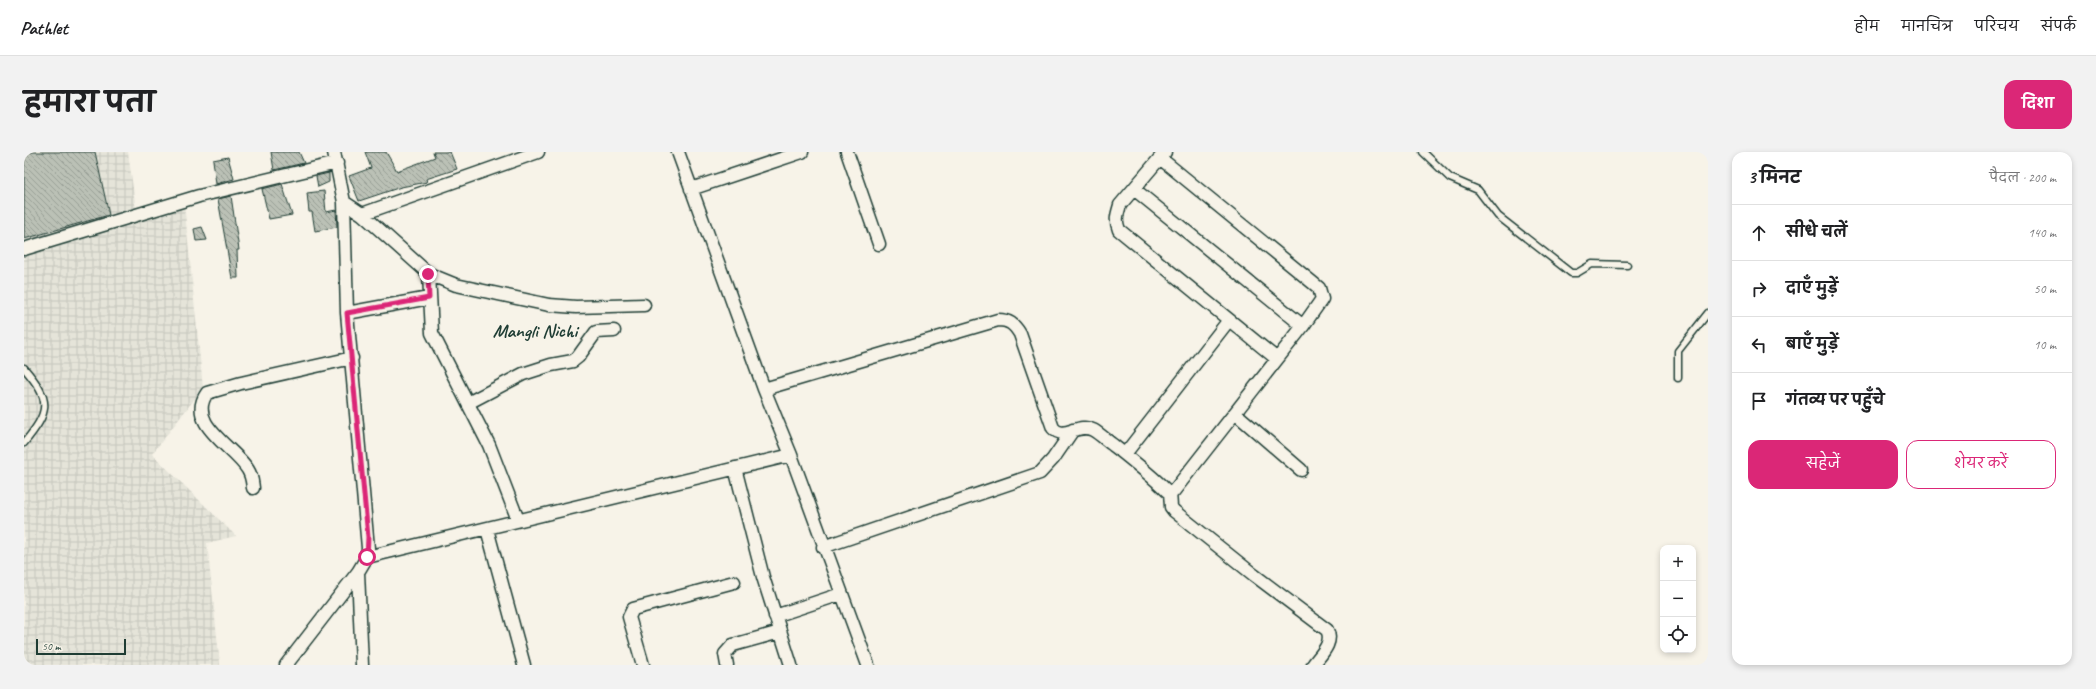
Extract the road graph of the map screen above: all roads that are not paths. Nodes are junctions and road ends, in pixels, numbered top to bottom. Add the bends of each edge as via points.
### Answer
1 (538, 152) edge
2 (678, 152) edge
3 (802, 152) edge
4 (847, 152) edge
5 (1423, 152) edge
6 (1162, 155) edge
7 (335, 157) edge
8 (692, 189) junction
9 (1134, 189) junction
10 (344, 202) junction
11 (362, 214) junction
12 (879, 244) dead end
13 (24, 248) edge
14 (1627, 265) dead end
15 (428, 274) junction
16 (429, 298) junction
17 (644, 305) dead end
18 (347, 313) junction
19 (1708, 313) edge
20 (1229, 320) junction
21 (1303, 326) junction
22 (614, 330) dead end
23 (352, 358) junction
24 (1277, 359) junction
25 (24, 368) edge
26 (1678, 378) dead end
27 (764, 390) junction
28 (468, 403) junction
29 (1235, 413) junction
30 (1073, 430) junction
31 (24, 444) edge
32 (1125, 454) junction
33 (791, 455) junction
34 (735, 468) junction
35 (1301, 470) dead end
36 (253, 488) dead end
37 (1170, 492) junction
38 (518, 520) junction
39 (487, 528) junction
40 (823, 548) junction
41 (367, 557) junction
42 (358, 572) junction
43 (734, 582) dead end
44 (841, 594) junction
45 (775, 616) junction
46 (780, 632) junction
47 (286, 665) edge
48 (362, 665) edge
49 (524, 665) edge
50 (643, 665) edge
51 (727, 665) edge
52 (791, 665) edge
53 (868, 665) edge
54 (1313, 665) edge

1 - 11 street
2 - 8 street
3 - 8 street
4 - 12 street
5 - 14 lane via 1450,178 1478,190 1498,216 1571,273 1577,273 1592,264
6 - 9 street
6 - 21 street via 1319,288 1322,299
7 - 10 street
7 - 13 street
8 - 27 street
9 - 20 street via 1120,205 1116,223 1119,230
9 - 21 street
10 - 11 street
10 - 18 street
11 - 15 street
15 - 16 street
15 - 17 street via 456,285 549,305
16 - 18 street
16 - 28 street via 432,334
18 - 23 street
19 - 26 lane via 1678,351
20 - 24 street
20 - 32 street
21 - 24 street
22 - 28 street via 596,332 573,361 523,374
23 - 36 street via 206,393 202,405 205,423 246,467 252,478
23 - 41 street via 368,537
24 - 29 street
25 - 31 lane via 44,400 45,409 37,427
27 - 30 street via 1003,320 1015,326 1020,334 1053,428 1060,434
27 - 33 street
28 - 38 street via 495,457
29 - 35 street
29 - 37 street via 1176,489
30 - 32 street via 1092,430
30 - 40 street via 1040,473
32 - 37 street
33 - 34 street
33 - 40 street
34 - 38 street
34 - 45 street
37 - 54 street via 1171,507 1178,515 1328,630 1328,644
38 - 39 street
39 - 41 street
39 - 49 street
40 - 44 street
41 - 42 street
42 - 47 street
42 - 48 street
43 - 50 street via 633,609 629,616
44 - 45 street
44 - 53 street
45 - 46 street
46 - 51 street via 733,645 725,654
46 - 52 street

